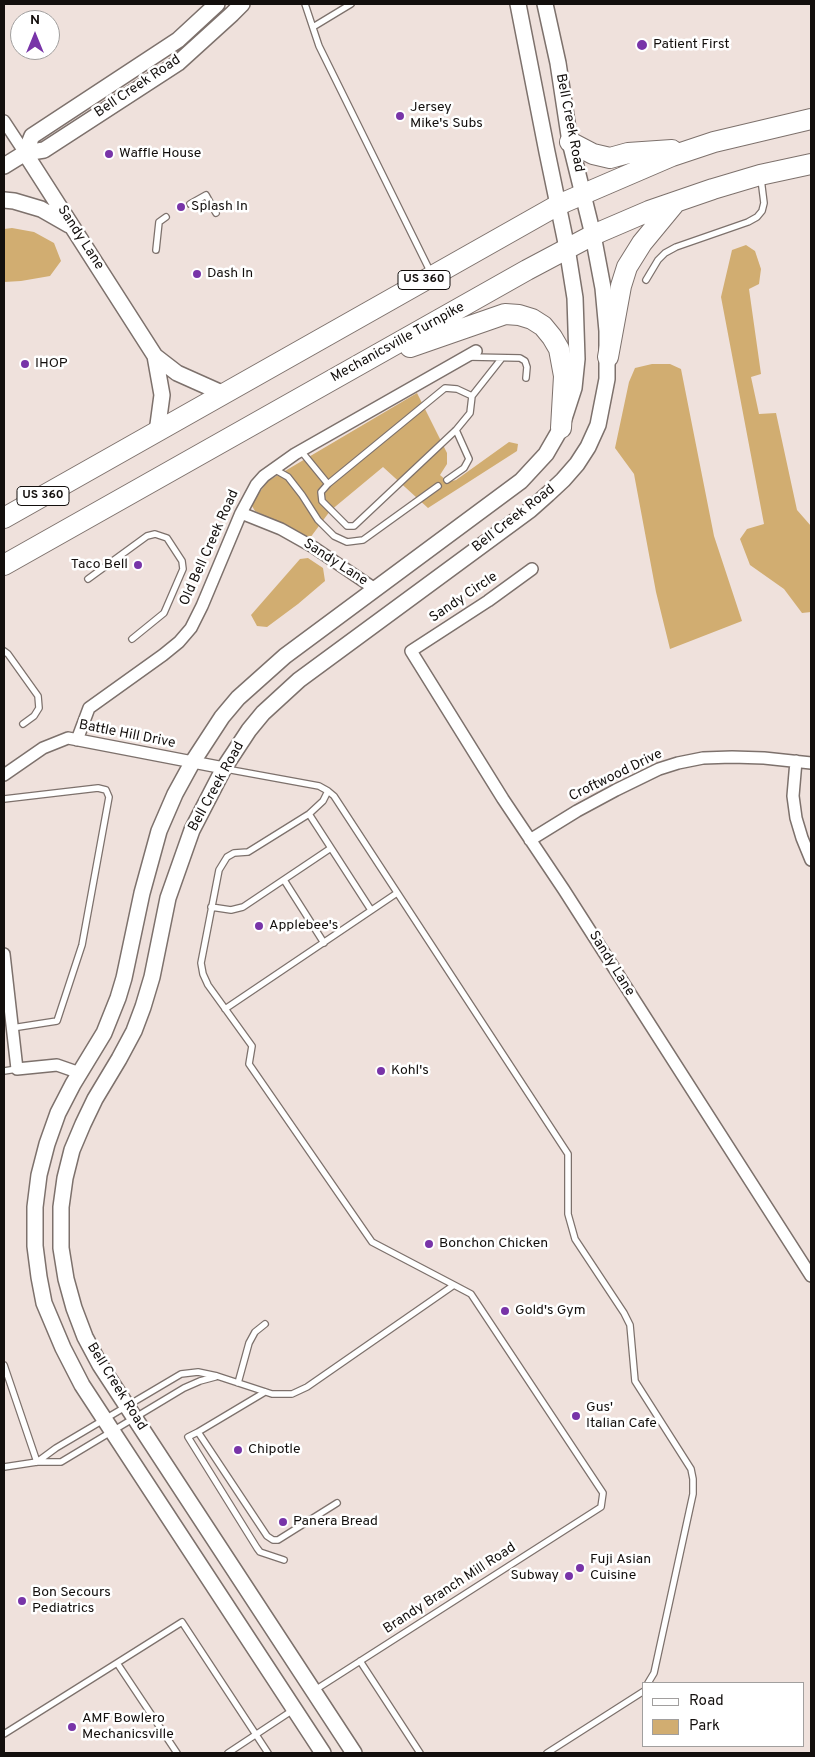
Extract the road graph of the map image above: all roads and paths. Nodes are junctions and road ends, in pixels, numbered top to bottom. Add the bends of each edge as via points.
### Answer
1 (217, 4) edge
2 (242, 4) edge
3 (305, 4) edge
4 (351, 4) edge
5 (518, 4) edge
6 (545, 4) edge
7 (313, 28) junction
8 (811, 119) edge
9 (6, 128) edge
10 (570, 142) junction
11 (696, 148) junction
12 (24, 152) junction
13 (811, 164) edge
14 (4, 166) edge
15 (760, 175) junction
16 (583, 193) junction
17 (4, 200) edge
18 (677, 201) junction
19 (190, 204) dead end
20 (558, 204) junction
21 (216, 213) dead end
22 (166, 217) dead end
23 (73, 228) junction
24 (593, 235) junction
25 (567, 248) junction
26 (156, 250) dead end
27 (432, 275) junction
28 (646, 280) dead end
29 (476, 351) dead end
30 (155, 356) junction
31 (466, 357) junction
32 (608, 357) junction
33 (502, 358) junction
34 (358, 365) junction
35 (526, 378) dead end
36 (224, 394) junction
37 (472, 396) junction
38 (561, 428) junction
39 (456, 430) junction
40 (157, 432) junction
41 (301, 451) junction
42 (273, 468) junction
43 (83, 474) junction
44 (447, 480) dead end
45 (328, 484) junction
46 (438, 486) dead end
47 (4, 513) edge
48 (241, 513) junction
49 (4, 518) edge
50 (4, 566) edge
51 (532, 569) dead end
52 (88, 579) dead end
53 (375, 589) junction
54 (132, 639) dead end
55 (4, 651) edge
56 (411, 651) joint
57 (23, 724) dead end
58 (77, 740) junction
59 (796, 761) junction
60 (192, 763) junction
61 (811, 763) edge
62 (224, 768) junction
63 (4, 775) edge
64 (328, 791) junction
65 (4, 799) edge
66 (309, 814) junction
67 (530, 840) junction
68 (331, 848) junction
69 (811, 860) edge
70 (284, 880) junction
71 (397, 893) junction
72 (211, 906) junction
73 (371, 910) junction
74 (324, 943) junction
75 (4, 954) edge
76 (225, 1009) junction
77 (12, 1028) junction
78 (17, 1069) junction
79 (4, 1071) edge
80 (80, 1072) junction
81 (811, 1276) edge
82 (454, 1285) junction
83 (265, 1324) dead end
84 (4, 1365) edge
85 (217, 1376) junction
86 (238, 1383) junction
87 (266, 1392) junction
88 (131, 1412) junction
89 (104, 1419) junction
90 (113, 1432) junction
91 (198, 1432) junction
92 (37, 1462) junction
93 (4, 1468) edge
94 (337, 1503) dead end
95 (284, 1560) dead end
96 (360, 1661) junction
97 (117, 1663) junction
98 (649, 1682) edge
99 (313, 1691) junction
100 (642, 1692) edge
101 (294, 1709) junction
102 (4, 1734) edge
103 (256, 1735) junction
104 (177, 1753) edge
105 (228, 1753) edge
106 (268, 1753) edge
107 (323, 1753) edge
108 (354, 1753) edge
109 (420, 1753) edge
110 (547, 1753) edge

1 - 12 main road, Bell Creek Road via 178,40 32,136
2 - 12 main road, Bell Creek Road via 178,63 44,150
3 - 7 lane
4 - 7 lane
5 - 20 main road, Bell Creek Road
6 - 10 main road, Bell Creek Road
7 - 27 lane
8 - 11 highway, US 360
9 - 12 street, Sandy Lane
10 - 11 highway via 610,158
10 - 16 main road, Bell Creek Road
11 - 16 highway, US 360
12 - 14 main road, Bell Creek Road
12 - 23 main road, Sandy Lane
13 - 15 highway, Mechanicsville Turnpike / US 360
15 - 18 highway, Mechanicsville Turnpike / US 360
15 - 28 lane via 764,203 757,217 665,253
16 - 20 highway, US 360
16 - 24 main road, Bell Creek Road
17 - 23 main road via 29,204
18 - 24 highway, Mechanicsville Turnpike / US 360
18 - 32 highway via 642,243 628,267 621,286
19 - 21 lane via 206,195
20 - 25 main road, Bell Creek Road
20 - 27 highway, US 360
22 - 26 lane via 159,222
23 - 30 main road, Sandy Lane
24 - 25 highway, Mechanicsville Turnpike / US 360
24 - 32 main road, Bell Creek Road via 604,296
25 - 34 highway, Mechanicsville Turnpike / US 360
25 - 38 main road, Bell Creek Road via 575,298 577,359 574,388
27 - 36 highway, US 360
29 - 31 street, Old Bell Creek Road
30 - 36 main road, Sandy Lane via 177,373
30 - 40 main road, Sandy Lane via 162,395
31 - 33 lane
31 - 41 street, Old Bell Creek Road
32 - 62 main road, Bell Creek Road via 598,425 588,447 563,480 530,510 278,698 262,713
33 - 35 lane via 525,361
33 - 37 lane
34 - 38 highway via 506,314 532,319 543,326 559,349 564,376
34 - 50 highway, Mechanicsville Turnpike / US 360
36 - 40 highway, US 360
37 - 39 lane via 470,413
37 - 45 lane via 445,388
38 - 53 main road, Bell Creek Road via 546,454 521,481
39 - 44 lane via 469,459 464,468
39 - 45 lane via 354,526 347,526 322,501 320,492
40 - 43 highway, US 360
41 - 42 street, Old Bell Creek Road
41 - 45 lane
42 - 46 lane via 288,477 323,525 334,536 347,542 363,540
42 - 48 street, Old Bell Creek Road via 256,485
43 - 47 highway
43 - 49 highway, US 360
48 - 53 street, Sandy Lane via 313,547
48 - 58 street, Old Bell Creek Road via 191,628 163,655 89,708
51 - 56 street, Sandy Circle
52 - 54 lane via 147,536 155,534 166,538 182,561 183,569 164,613
53 - 60 main road, Bell Creek Road via 285,656 238,698
55 - 57 lane via 38,696 39,708
56 - 67 street, Sandy Lane
58 - 60 street, Battle Hill Drive
58 - 63 street, Battle Hill Drive via 68,738 43,748
59 - 61 street, Croftwood Drive
59 - 67 street, Croftwood Drive via 732,757 678,763 616,790
59 - 69 street via 793,796 796,818
60 - 62 street, Battle Hill Drive
60 - 80 main road, Bell Creek Road via 175,794 154,847 118,998 104,1033
62 - 64 lane via 319,786
62 - 88 main road, Bell Creek Road via 192,830 168,898 143,1008 134,1031 83,1124 65,1178 61,1248 72,1301 85,1337
64 - 66 lane via 324,801
64 - 71 lane
65 - 77 lane via 98,788 106,790 109,797 82,945 57,1021
66 - 68 lane
66 - 72 lane via 248,852 227,857 219,870
67 - 81 street, Sandy Lane
68 - 70 lane
68 - 73 lane
70 - 72 lane via 243,906 231,910
70 - 74 lane
71 - 73 lane
71 - 98 lane via 568,1154 568,1214 575,1239 630,1324 635,1381 691,1469 693,1494 654,1673
72 - 76 lane via 201,963 208,985
73 - 74 lane
74 - 76 lane
75 - 77 street
76 - 82 lane via 252,1046 249,1064 372,1242
77 - 78 street
78 - 79 lane
78 - 80 street via 58,1065
80 - 89 main road, Bell Creek Road via 58,1114 39,1175 35,1246 44,1303 82,1385
82 - 87 lane via 307,1387 292,1394
82 - 96 lane, Brandy Branch Mill Road via 471,1294 477,1302 603,1493 601,1507
83 - 86 lane via 249,1343
84 - 92 lane
85 - 86 lane
85 - 88 lane
85 - 88 lane via 198,1372 181,1374
86 - 87 lane
87 - 91 lane
88 - 89 lane
88 - 90 lane
88 - 99 main road, Bell Creek Road
89 - 90 main road, Bell Creek Road
89 - 92 lane
90 - 92 lane via 61,1462
90 - 101 main road, Bell Creek Road
91 - 94 lane via 267,1536 273,1540 278,1540
91 - 95 lane via 188,1437 256,1548
92 - 93 lane
96 - 99 lane, Brandy Branch Mill Road
96 - 109 lane
97 - 102 lane
97 - 103 lane via 182,1622
97 - 104 lane
99 - 108 main road, Bell Creek Road
100 - 110 lane
101 - 103 lane
101 - 107 main road, Bell Creek Road
103 - 105 lane
103 - 106 lane

